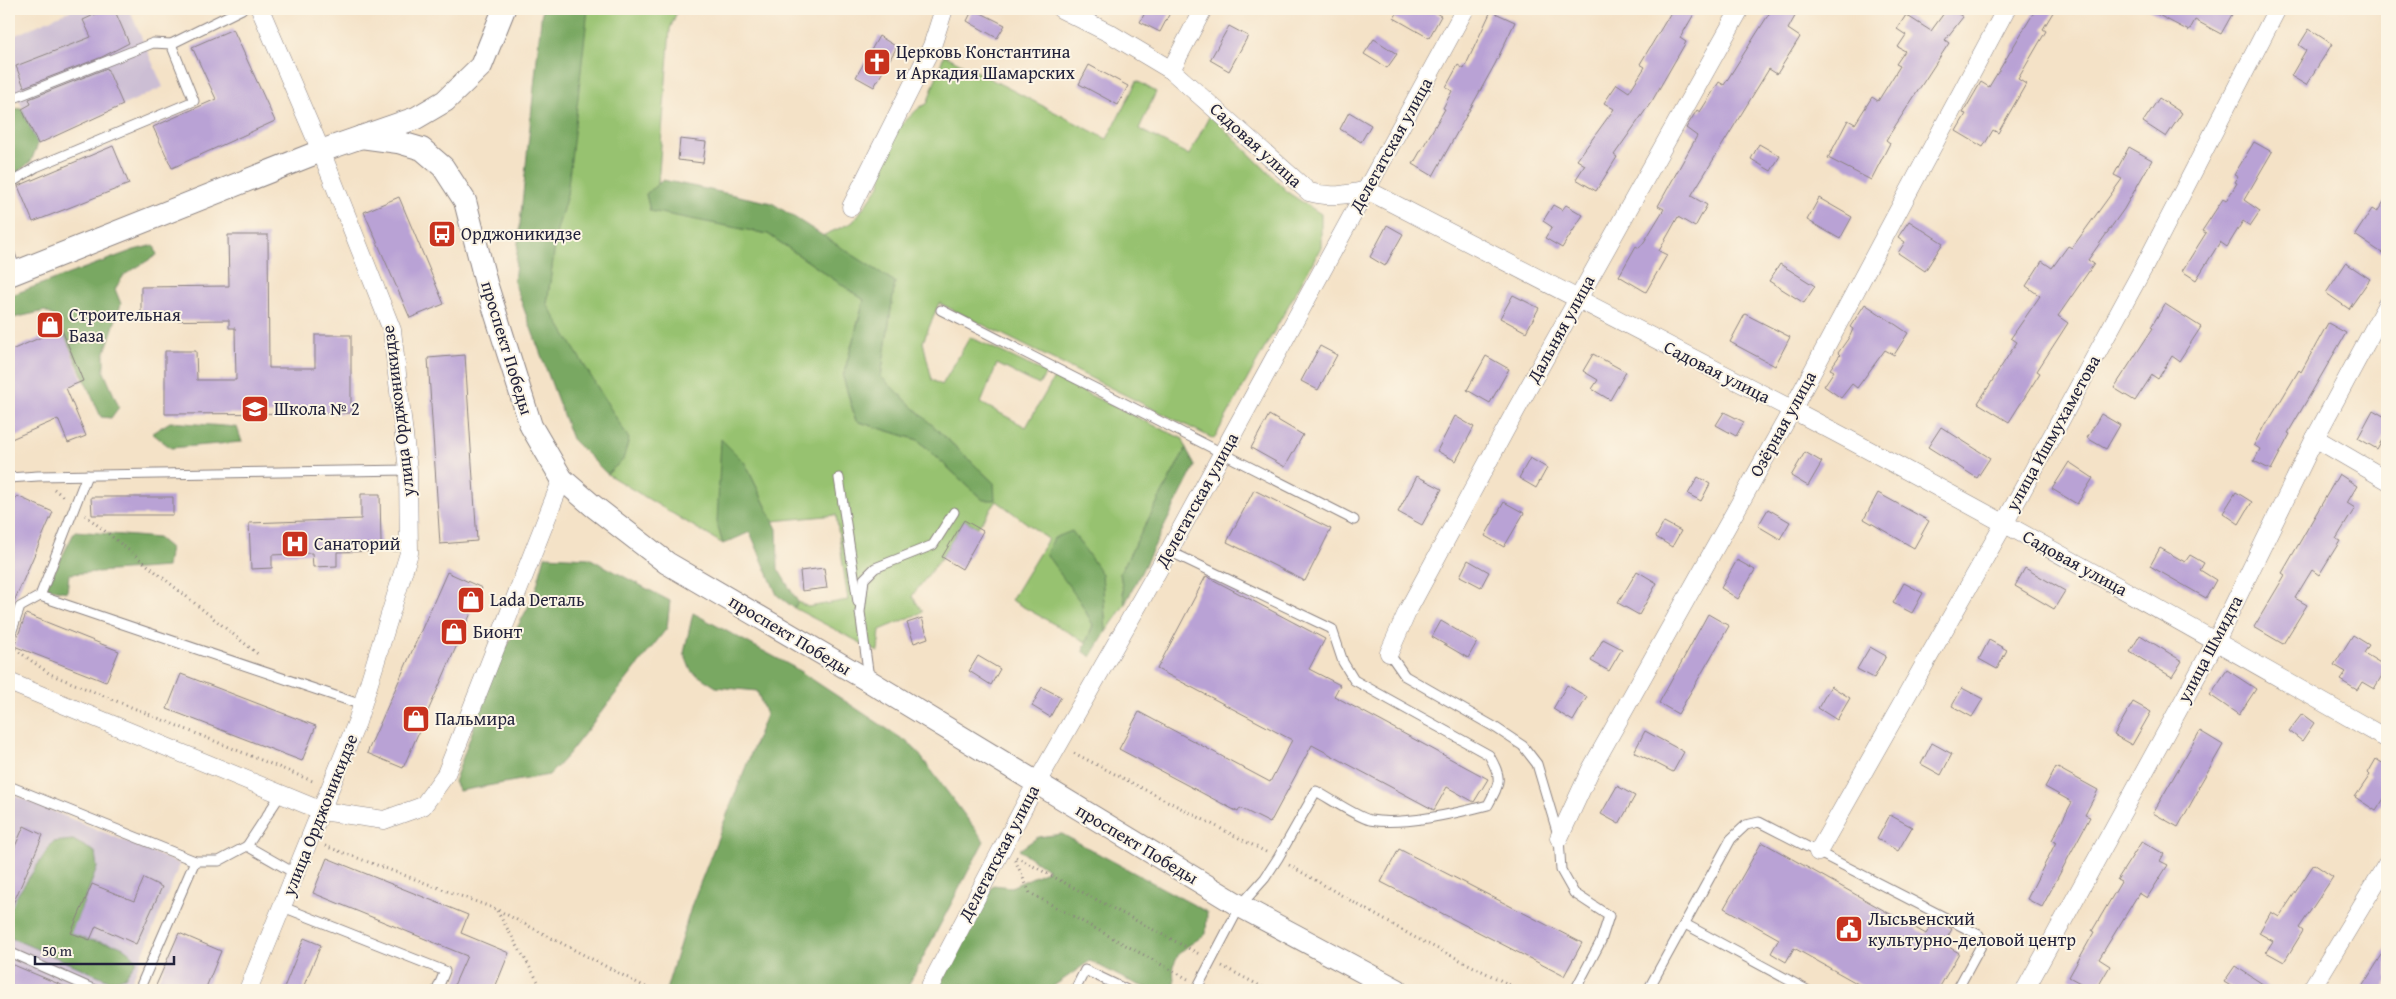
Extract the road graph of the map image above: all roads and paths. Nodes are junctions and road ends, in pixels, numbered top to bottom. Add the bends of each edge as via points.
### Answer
1 (242, 9) edge
2 (260, 9) edge
3 (504, 9) edge
4 (944, 9) edge
5 (1061, 9) edge
6 (1203, 9) edge
7 (1465, 9) edge
8 (1740, 9) edge
9 (2006, 9) edge
10 (2276, 9) edge
11 (171, 44) junction
12 (1172, 70) junction
13 (9, 100) edge
14 (361, 137) junction
15 (321, 151) junction
16 (9, 184) edge
17 (1367, 190) junction
18 (851, 206) dead end
19 (11, 266) edge
20 (1576, 300) junction
21 (2387, 304) edge
22 (941, 310) dead end
23 (1792, 410) junction
24 (2315, 438) junction
25 (1222, 454) junction
26 (408, 470) junction
27 (87, 475) junction
28 (38, 476) junction
29 (9, 478) edge
30 (839, 478) dead end
31 (562, 479) junction
32 (2387, 480) edge
33 (75, 507) junction
34 (954, 512) dead end
35 (1354, 520) dead end
36 (2004, 524) junction
37 (1169, 551) junction
38 (40, 596) junction
39 (860, 612) junction
40 (9, 638) edge
41 (2216, 640) junction
42 (9, 644) edge
43 (1389, 654) joint
44 (261, 656) dead end
45 (869, 681) junction
46 (9, 682) edge
47 (362, 705) junction
48 (2387, 739) edge
49 (1036, 784) junction
50 (9, 786) edge
51 (331, 789) junction
52 (281, 794) junction
53 (322, 811) junction
54 (1559, 838) junction
55 (310, 841) junction
56 (247, 846) junction
57 (1818, 852) junction
58 (195, 861) junction
59 (2387, 864) edge
60 (296, 874) junction
61 (1240, 906) junction
62 (283, 907) junction
63 (496, 910) junction
64 (1685, 924) junction
65 (9, 952) edge
66 (1212, 961) junction
67 (1198, 988) edge
68 (95, 990) edge
69 (139, 990) edge
70 (248, 990) edge
71 (437, 990) edge
72 (543, 990) edge
73 (650, 990) edge
74 (928, 990) edge
75 (1075, 990) edge
76 (1127, 990) edge
77 (1268, 990) edge
78 (1397, 990) edge
79 (1575, 990) edge
80 (1648, 990) edge
81 (1806, 990) edge
82 (1958, 990) edge
83 (2025, 990) edge
84 (2311, 990) edge

1 - 11 lane
2 - 15 street, улица Орджоникидзе
3 - 14 street via 481,66 445,101 416,118
4 - 18 street via 932,46
5 - 12 street, Садовая улица
6 - 12 street
7 - 17 street, Делегатская улица
8 - 20 street, Дальняя улица
9 - 23 street, Озёрная улица
10 - 36 street, улица Ишмухаметова via 2145,264
11 - 13 lane via 153,43
11 - 16 lane via 194,101 36,167
12 - 17 street, Садовая улица via 1310,192 1340,196
14 - 15 street
14 - 31 street, проспект Победы via 422,149 442,167 465,200 486,282 531,426
15 - 19 street
15 - 26 street, улица Орджоникидзе via 392,330
17 - 20 street, Садовая улица
17 - 25 street, Делегатская улица
20 - 23 street, Садовая улица
20 - 43 street, Дальняя улица via 1412,602
21 - 24 street, улица Шмидта
22 - 25 lane
23 - 36 street, Садовая улица
23 - 54 street, Озёрная улица via 1590,771
24 - 32 street
24 - 41 street, улица Шмидта
25 - 35 lane
25 - 37 street, Делегатская улица
26 - 27 lane
26 - 47 street, улица Орджоникидзе via 409,554
27 - 28 lane
27 - 33 lane
28 - 29 lane
28 - 33 path
30 - 39 lane
31 - 45 street, проспект Победы via 667,563
31 - 53 street via 446,774 423,806 384,820
33 - 38 lane
33 - 44 path
34 - 39 lane via 933,545 875,568 864,579
36 - 41 street, Садовая улица
36 - 57 street, улица Ишмухаметова
37 - 49 street, Делегатская улица
37 - 61 lane via 1332,630 1343,662 1354,680 1489,755 1499,774 1498,788 1488,806 1456,814 1398,820 1370,820 1316,791 1265,878
38 - 40 lane via 20,607
38 - 47 lane
39 - 45 lane
41 - 48 street, Садовая улица
41 - 83 street, улица Шмидта
42 - 51 path via 50,674
43 - 54 lane via 1405,676 1523,746 1537,764
45 - 49 street, проспект Победы
46 - 52 street
47 - 51 street, улица Орджоникидзе
49 - 61 street, проспект Победы
49 - 74 street, Делегатская улица
50 - 58 lane
51 - 53 street, улица Орджоникидзе
52 - 53 street
52 - 56 lane
53 - 55 street, улица Орджоникидзе
54 - 79 lane via 1561,870 1574,893 1609,916 1601,941
55 - 60 street, улица Орджоникидзе
55 - 63 path
56 - 58 lane via 219,861
56 - 60 lane
57 - 64 lane via 1758,822 1746,825 1732,839
57 - 82 lane via 1979,935 1982,944
58 - 69 lane
59 - 84 street
60 - 62 street, улица Орджоникидзе
61 - 66 lane
61 - 78 street, проспект Победы
62 - 70 street, улица Орджоникидзе
62 - 71 lane via 445,971
63 - 72 path
63 - 73 path
64 - 80 lane
64 - 81 lane
65 - 68 lane
66 - 67 lane
66 - 67 path via 1012,855 1030,893
66 - 77 path
75 - 76 lane via 1085,970

